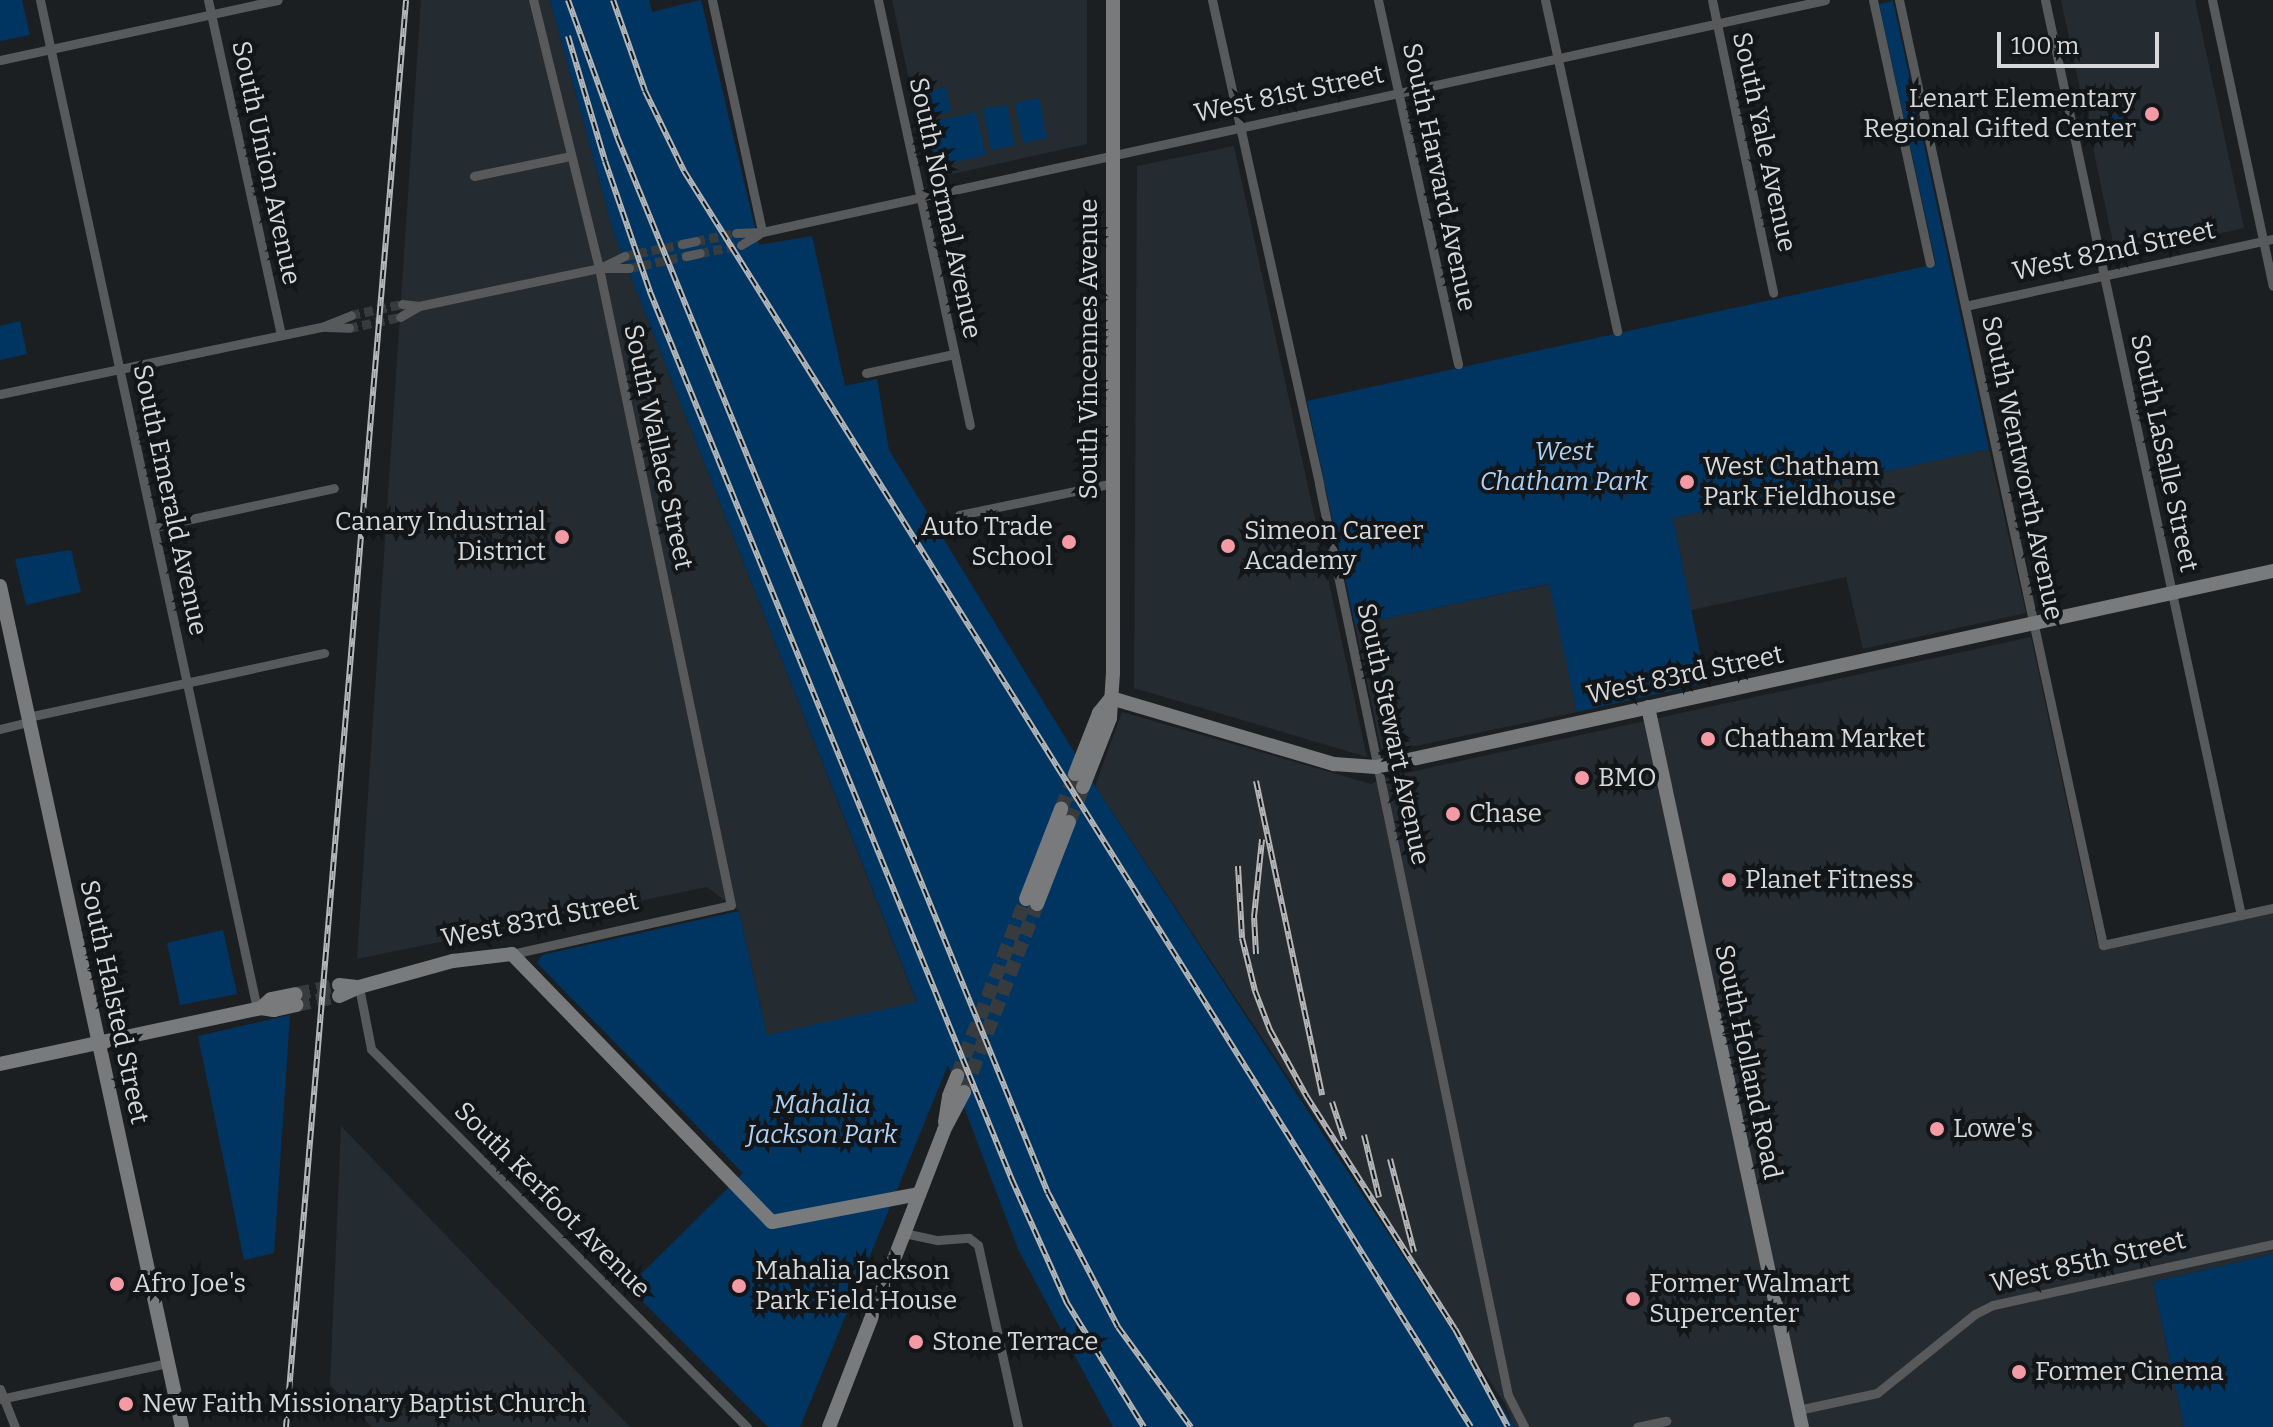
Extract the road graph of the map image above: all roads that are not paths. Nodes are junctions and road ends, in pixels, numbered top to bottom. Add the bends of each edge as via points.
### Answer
1 (40, 0) edge
2 (208, 0) edge
3 (278, 0) edge
4 (533, 0) edge
5 (712, 0) edge
6 (878, 0) edge
7 (1113, 0) edge
8 (1212, 0) edge
9 (1378, 0) edge
10 (1545, 0) edge
11 (1712, 0) edge
12 (1825, 0) edge
13 (1873, 0) edge
14 (1899, 0) edge
15 (2045, 0) edge
16 (2212, 0) edge
17 (211, 14) junction
18 (1717, 24) junction
19 (51, 49) junction
20 (1557, 58) junction
21 (0, 60) edge
22 (1397, 92) junction
23 (1239, 127) junction
24 (1113, 155) junction
25 (571, 156) junction
26 (474, 176) dead end
27 (920, 197) junction
28 (762, 232) junction
29 (736, 233) tunnel mouth
30 (2268, 240) edge
31 (696, 241) tunnel mouth
32 (682, 244) tunnel mouth
33 (741, 245) tunnel mouth
34 (700, 253) tunnel mouth
35 (625, 256) tunnel mouth
36 (686, 256) tunnel mouth
37 (1930, 263) dead end
38 (599, 268) junction
39 (629, 268) tunnel mouth
40 (2104, 276) junction
41 (2273, 286) edge
42 (1773, 293) dead end
43 (402, 304) tunnel mouth
44 (419, 306) junction
45 (1965, 306) junction
46 (351, 315) tunnel mouth
47 (400, 317) tunnel mouth
48 (322, 327) junction
49 (349, 328) tunnel mouth
50 (1617, 331) dead end
51 (281, 335) junction
52 (954, 354) junction
53 (1458, 364) dead end
54 (120, 368) junction
55 (866, 373) dead end
56 (0, 394) edge
57 (970, 425) dead end
58 (1113, 483) junction
59 (334, 488) dead end
60 (959, 515) dead end
61 (154, 527) junction
62 (2273, 571) edge
63 (0, 586) edge
64 (2172, 593) junction
65 (2033, 623) junction
66 (324, 653) dead end
67 (187, 683) junction
68 (1111, 698) junction
69 (1648, 707) junction
70 (29, 720) junction
71 (0, 729) edge
72 (1376, 767) junction
73 (1079, 781) tunnel mouth
74 (1065, 816) tunnel mouth
75 (1032, 901) tunnel mouth
76 (731, 905) joint
77 (2273, 908) edge
78 (2241, 915) junction
79 (512, 954) junction
80 (359, 987) junction
81 (339, 991) tunnel mouth
82 (296, 1000) tunnel mouth
83 (259, 1009) junction
84 (99, 1043) junction
85 (0, 1064) edge
86 (957, 1076) tunnel mouth
87 (964, 1092) tunnel mouth
88 (944, 1130) junction
89 (919, 1194) junction
90 (904, 1233) junction
91 (2273, 1244) edge
92 (168, 1363) junction
93 (1, 1395) edge
94 (1798, 1410) junction
95 (1666, 1421) dead end
96 (15, 1427) edge
97 (182, 1427) edge
98 (747, 1427) edge
99 (829, 1427) edge
100 (1018, 1427) edge
101 (1524, 1427) edge
102 (1637, 1427) edge
103 (1802, 1427) edge

1 - 19 street, South Emerald Avenue
2 - 17 street, South Union Avenue
3 - 17 street
4 - 25 street, South Wallace Street
5 - 28 street
6 - 27 street, South Normal Avenue
7 - 24 street, South Vincennes Avenue
8 - 23 street, South Stewart Avenue
9 - 22 street, South Harvard Avenue
10 - 20 street
11 - 18 street, South Yale Avenue
12 - 18 street, West 81st Street
13 - 37 street
14 - 45 street, South Wentworth Avenue
15 - 40 street, South LaSalle Street
16 - 30 street
17 - 19 street
17 - 51 street, South Union Avenue
18 - 20 street, West 81st Street
18 - 42 street, South Yale Avenue
19 - 21 street
19 - 54 street, South Emerald Avenue
20 - 22 street, West 81st Street
20 - 50 street
22 - 23 street, West 81st Street
22 - 53 street, South Harvard Avenue
23 - 24 street, West 81st Street
23 - 72 street, South Stewart Avenue
24 - 27 street, West 81st Street
24 - 58 street, South Vincennes Avenue
25 - 26 street
25 - 38 street, South Wallace Street
27 - 28 street, West 81st Street
27 - 52 street, South Normal Avenue
28 - 29 street, West 81st Street
28 - 33 street, West 81st Street
30 - 40 street, West 82nd Street
30 - 41 street
31 - 32 street
34 - 36 street
35 - 38 street
38 - 39 street
38 - 44 street
38 - 76 street, South Wallace Street
40 - 45 street, West 82nd Street
40 - 64 street, South LaSalle Street
43 - 44 street
44 - 47 street
45 - 65 street, South Wentworth Avenue
46 - 48 street
48 - 49 street
48 - 51 street
51 - 54 street
52 - 55 street
52 - 57 street, South Normal Avenue
54 - 56 street
54 - 61 street, South Emerald Avenue
58 - 60 street
58 - 68 street, South Vincennes Avenue
59 - 61 street
61 - 67 street, South Emerald Avenue
62 - 64 street, West 83rd Street
63 - 70 street, South Halsted Street
64 - 65 street, West 83rd Street
64 - 78 street, South LaSalle Street
65 - 69 street, West 83rd Street
65 - 78 street, South Wentworth Avenue via 2103,945
66 - 67 street
67 - 70 street
67 - 83 street, South Emerald Avenue
68 - 72 street, West 83rd Street via 1334,764
68 - 73 street, South Vincennes Avenue via 1099,713
69 - 72 street, West 83rd Street
69 - 94 street, South Holland Road
70 - 71 street
70 - 84 street, South Halsted Street
72 - 101 street, South Stewart Avenue via 1508,1395
74 - 75 street
76 - 79 street, West 83rd Street
77 - 78 street
79 - 80 street, West 83rd Street via 453,961
79 - 89 street via 772,1222
80 - 81 street, West 83rd Street
80 - 98 street, South Kerfoot Avenue via 371,1049
82 - 83 street via 274,1010
83 - 84 street
84 - 85 street
84 - 92 street, South Halsted Street
86 - 88 street
87 - 88 street
88 - 89 street
89 - 90 street
90 - 99 street
90 - 100 street via 974,1240
91 - 94 street, West 85th Street via 1993,1305 1877,1393
92 - 93 street
92 - 97 street, South Halsted Street
93 - 96 street
94 - 103 street, South Holland Road
95 - 102 street

